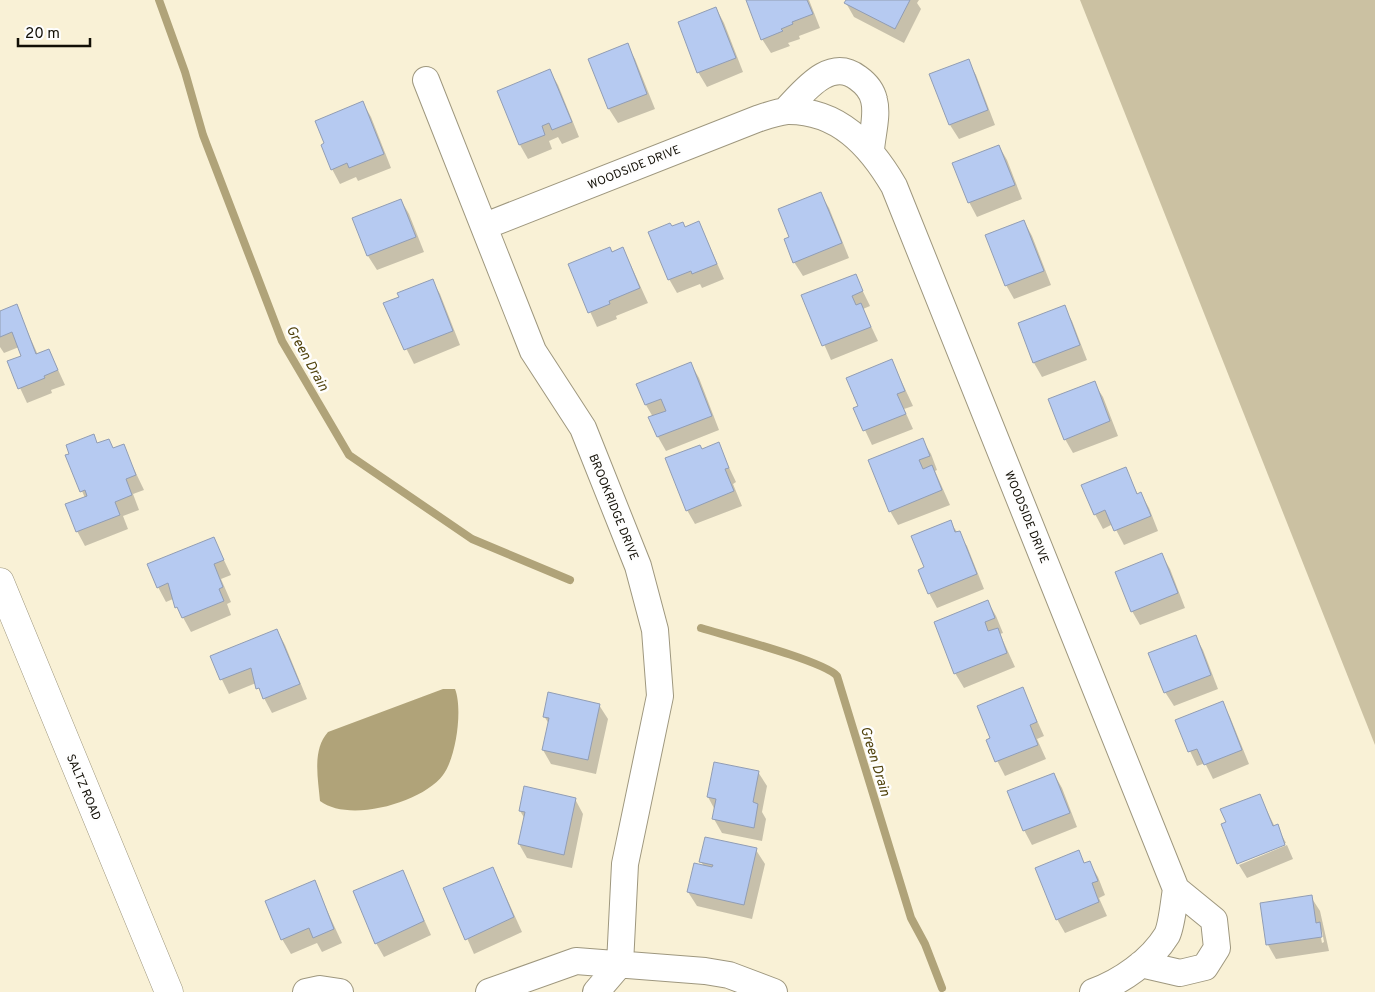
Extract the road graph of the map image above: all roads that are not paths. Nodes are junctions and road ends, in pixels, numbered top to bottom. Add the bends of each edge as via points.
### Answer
1 (426, 80) dead end
2 (785, 111) junction
3 (871, 150) junction
4 (484, 226) junction
5 (0, 582) edge
6 (1176, 888) junction
7 (620, 964) junction
8 (1141, 964) junction
9 (169, 992) edge
10 (306, 992) edge
11 (340, 992) edge
12 (488, 992) edge
13 (596, 992) edge
14 (774, 992) edge
15 (1093, 992) edge

1 - 4 street, BROOKRIDGE DRIVE
2 - 3 street, WOODSIDE DRIVE via 812,114 839,123
2 - 3 street, WOODSIDE DRIVE via 818,77 833,72 856,76 870,90 874,100
2 - 4 street, WOODSIDE DRIVE via 757,119
3 - 6 street, WOODSIDE DRIVE via 894,186
4 - 7 street, BROOKRIDGE DRIVE via 532,351 582,428 638,566 655,630 660,696 625,864
5 - 9 street, SALTZ ROAD
6 - 8 street via 1168,934
6 - 8 street, WOODSIDE DRIVE via 1214,920 1217,948 1205,967 1180,973
7 - 12 street via 576,961
7 - 13 street
7 - 14 street via 729,975
8 - 15 street via 1109,986
10 - 11 street

